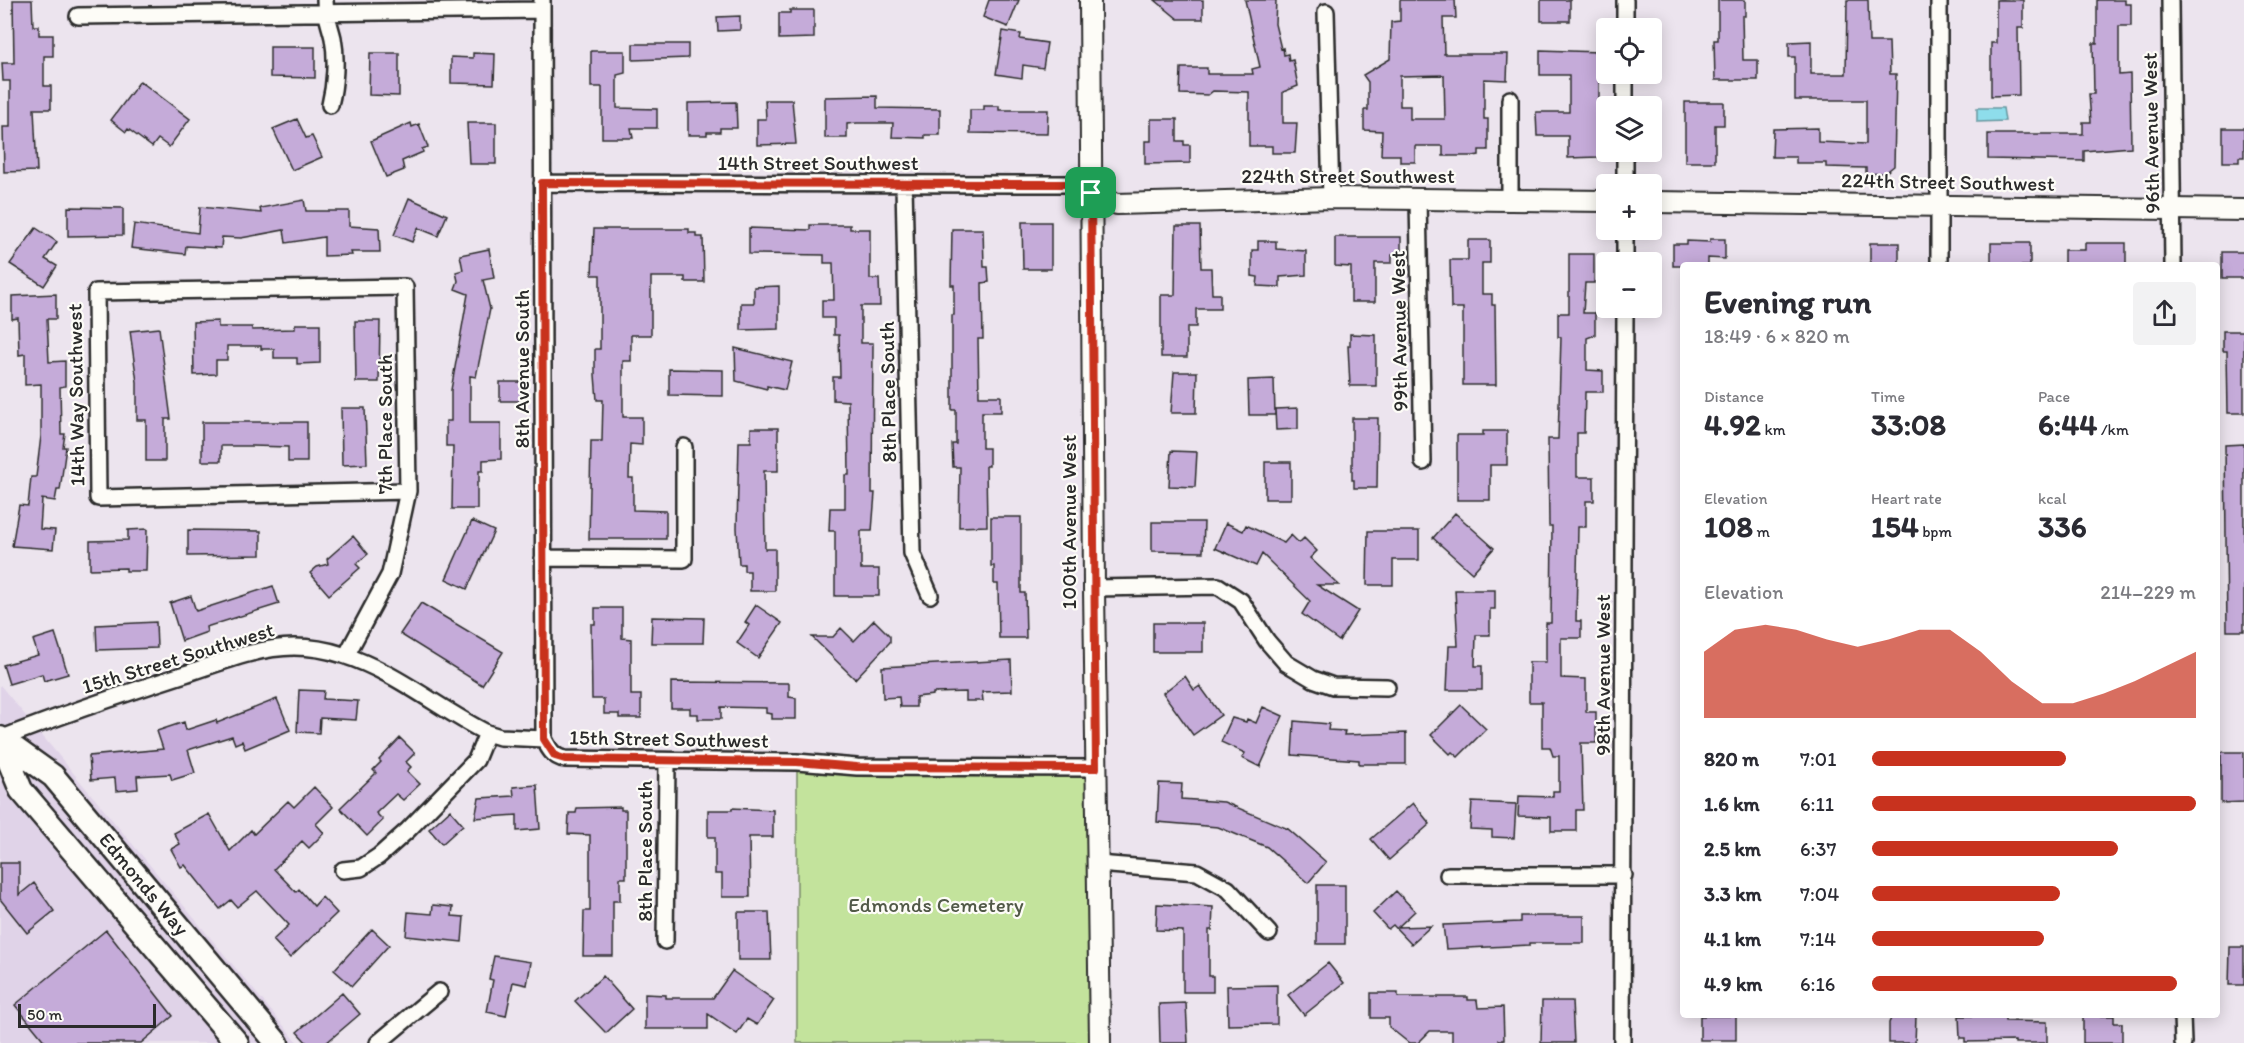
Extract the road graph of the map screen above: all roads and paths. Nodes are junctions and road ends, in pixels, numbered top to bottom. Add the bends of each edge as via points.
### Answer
1 (1090, 0) edge
2 (1625, 0) edge
3 (1939, 0) edge
4 (2170, 0) edge
5 (542, 5) edge
6 (325, 6) edge
7 (1326, 12) dead end
8 (78, 16) dead end
9 (1625, 18) edge
10 (1510, 99) dead end
11 (330, 105) dead end
12 (542, 183) junction
13 (904, 184) junction
14 (1091, 193) junction
15 (1331, 198) junction
16 (1418, 199) junction
17 (1510, 200) junction
18 (1596, 201) edge
19 (1662, 202) edge
20 (1939, 205) junction
21 (2173, 209) junction
22 (2244, 210) edge
23 (1939, 262) edge
24 (2174, 262) edge
25 (405, 287) joint
26 (1625, 318) edge
27 (684, 447) dead end
28 (1423, 462) dead end
29 (408, 491) junction
30 (543, 558) junction
31 (1094, 588) junction
32 (930, 595) dead end
33 (346, 656) junction
34 (1387, 687) dead end
35 (487, 733) junction
36 (0, 738) edge
37 (544, 739) junction
38 (667, 762) junction
39 (1096, 768) junction
40 (1098, 864) junction
41 (343, 870) dead end
42 (1448, 875) dead end
43 (1624, 875) junction
44 (1269, 933) dead end
45 (665, 940) dead end
46 (439, 992) dead end
47 (2182, 1018) edge
48 (237, 1043) edge
49 (277, 1043) edge
50 (378, 1043) edge
51 (1100, 1043) edge
52 (1622, 1043) edge
53 (2183, 1043) edge

1 - 14 street, 100th Avenue West
2 - 9 street
3 - 20 street
4 - 21 street, 96th Avenue West
5 - 6 street
5 - 12 street, 8th Avenue South
6 - 8 street
6 - 11 street via 334,44
7 - 15 street
10 - 17 street
12 - 13 street, 14th Street Southwest
12 - 30 street, 8th Avenue South
13 - 14 street, 14th Street Southwest via 1072,184
13 - 32 street, 8th Place South via 912,553
14 - 15 street, 224th Street Southwest via 1117,204
14 - 31 street, 100th Avenue West
15 - 16 street, 224th Street Southwest
16 - 17 street, 224th Street Southwest
16 - 28 street, 99th Avenue West
17 - 18 street, 224th Street Southwest
19 - 20 street, 224th Street Southwest
20 - 21 street, 224th Street Southwest
20 - 23 street
21 - 22 street, 224th Street Southwest
21 - 24 street, 96th Avenue West
25 - 29 street, 7th Place South
25 - 29 street, 14th Way Southwest via 96,292 98,498
26 - 43 street, 98th Avenue West
27 - 30 street via 684,559
29 - 33 street, 7th Place South via 390,574
30 - 37 street, 8th Avenue South
31 - 34 street via 1218,586 1241,601 1286,663 1333,686
31 - 39 street, 100th Avenue West
33 - 35 street, 15th Street Southwest via 388,675
33 - 36 street, 15th Street Southwest via 293,647 245,656
35 - 37 street, 15th Street Southwest
35 - 41 street via 476,760 408,830 361,868
36 - 48 main road, Edmonds Way via 21,790
36 - 49 main road, Edmonds Way via 53,776
37 - 38 street, 15th Street Southwest via 561,759
38 - 39 street, 15th Street Southwest
38 - 45 street, 8th Place South
39 - 40 street, 100th Avenue West
40 - 44 street via 1197,872 1228,888
40 - 51 street, 100th Avenue West
42 - 43 street
43 - 52 street, 98th Avenue West
46 - 50 street
47 - 53 street

